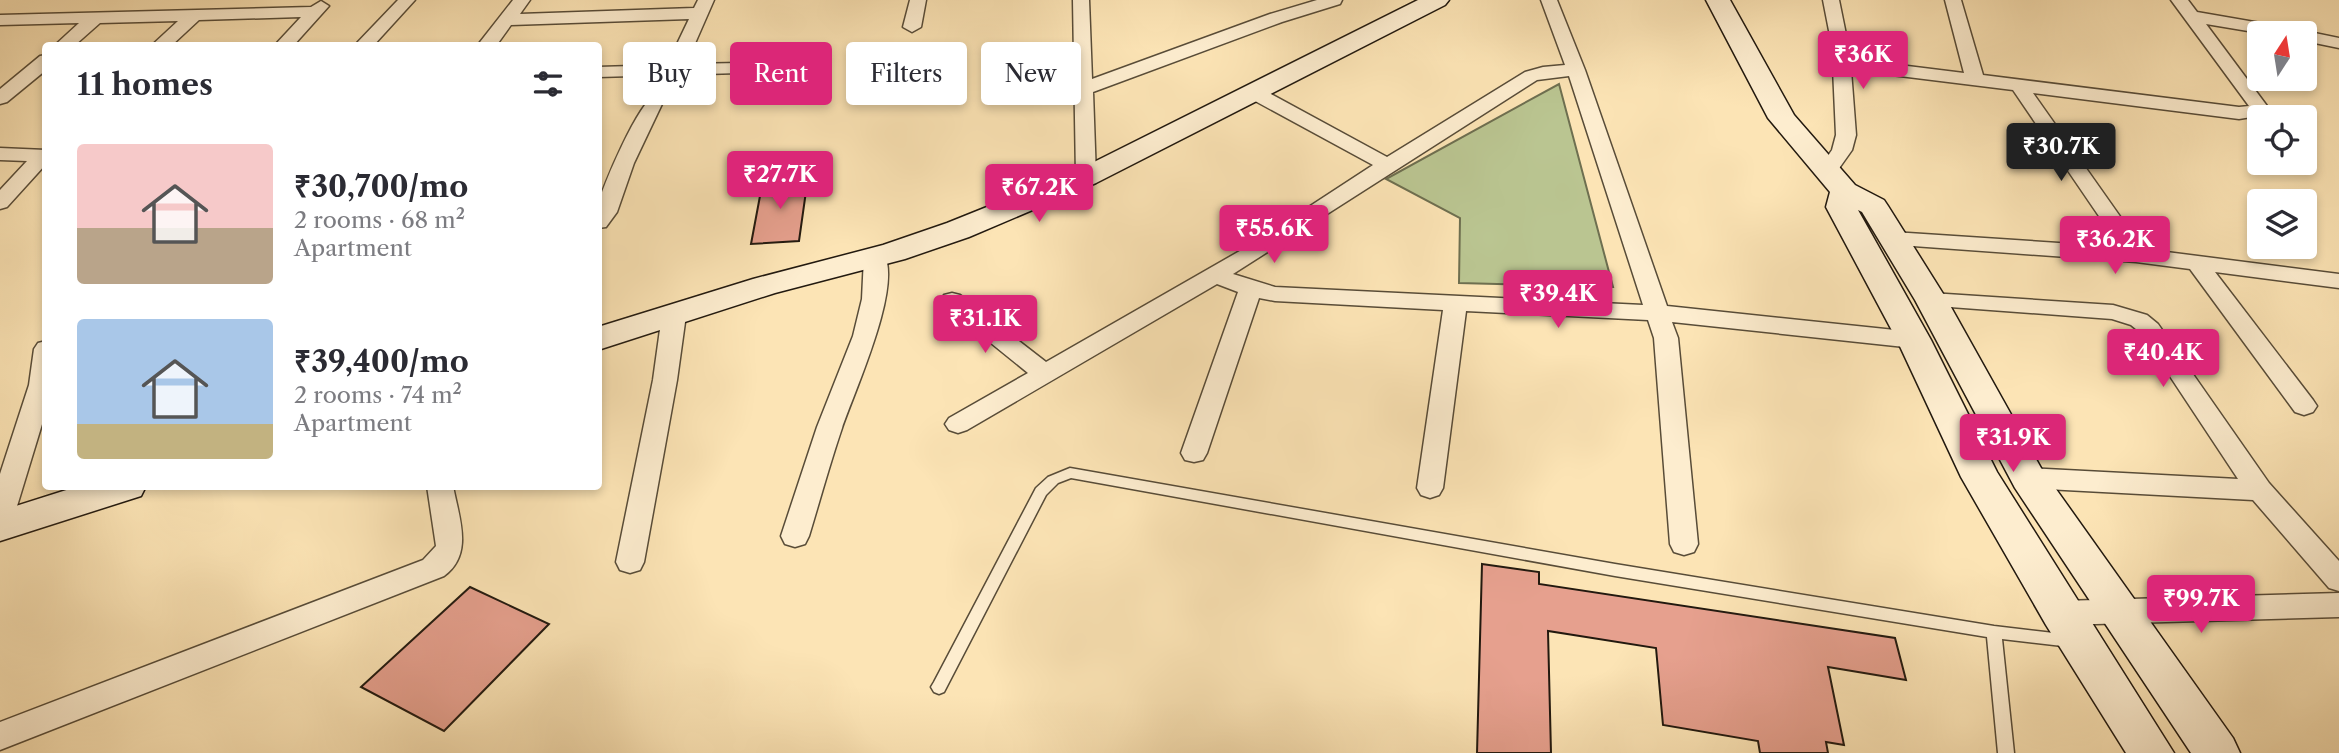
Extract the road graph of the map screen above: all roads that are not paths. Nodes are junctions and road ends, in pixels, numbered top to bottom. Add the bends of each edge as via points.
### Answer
1 (407, 0) edge
2 (522, 0) edge
3 (918, 0) edge
4 (1081, 0) edge
5 (1334, 0) edge
6 (1437, 0) edge
7 (1549, 0) edge
8 (1718, 0) edge
9 (1831, 0) edge
10 (1953, 0) edge
11 (2179, 0) edge
12 (321, 6) edge
13 (704, 6) edge
14 (195, 15) junction
15 (2191, 16) junction
16 (96, 18) junction
17 (506, 20) junction
18 (2, 21) edge
19 (2247, 26) edge
20 (912, 27) dead end
21 (2317, 38) edge
22 (67, 42) edge
23 (165, 42) edge
24 (287, 42) edge
25 (367, 42) edge
26 (489, 42) edge
27 (687, 42) edge
28 (2339, 43) edge
29 (42, 63) edge
30 (1842, 63) junction
31 (1576, 70) junction
32 (623, 71) edge
33 (602, 72) edge
34 (1975, 81) junction
35 (2020, 87) junction
36 (1083, 89) junction
37 (1253, 92) junction
38 (0, 98) edge
39 (653, 105) edge
40 (0, 154) edge
41 (42, 155) edge
42 (42, 156) edge
43 (624, 163) junction
44 (602, 164) edge
45 (1387, 165) junction
46 (1086, 177) junction
47 (1836, 180) junction
48 (0, 203) edge
49 (602, 217) edge
50 (1893, 239) junction
51 (2136, 256) junction
52 (875, 257) junction
53 (2197, 263) junction
54 (1215, 275) junction
55 (2339, 282) edge
56 (1251, 289) junction
57 (952, 300) dead end
58 (1931, 300) junction
59 (1456, 303) junction
60 (1659, 313) junction
61 (674, 315) junction
62 (602, 338) edge
63 (1914, 340) junction
64 (1045, 374) junction
65 (42, 387) edge
66 (2304, 406) dead end
67 (958, 424) dead end
68 (1194, 453) dead end
69 (2028, 478) junction
70 (1430, 488) dead end
71 (114, 490) edge
72 (441, 490) edge
73 (2260, 490) junction
74 (0, 516) edge
75 (0, 526) edge
76 (795, 536) dead end
77 (1684, 544) dead end
78 (630, 562) dead end
79 (2339, 580) edge
80 (2339, 605) edge
81 (2121, 613) junction
82 (2071, 628) junction
83 (1994, 632) junction
84 (939, 687) dead end
85 (0, 736) edge
86 (2006, 753) edge
87 (2151, 753) edge
88 (2217, 753) edge

1 - 25 street
2 - 17 street
3 - 20 street
4 - 36 street
5 - 36 street
6 - 37 street
7 - 31 street
8 - 47 street via 1782,118
9 - 30 street
10 - 34 street
11 - 15 street
12 - 14 street
12 - 24 street
13 - 17 street
13 - 27 street
14 - 16 street
14 - 23 street
15 - 19 street
15 - 35 street via 2253,97 2257,111 2239,113
16 - 18 street
16 - 22 street
17 - 26 street
21 - 28 street
29 - 38 street
30 - 34 street
30 - 47 street via 1846,135
31 - 45 street via 1531,76
31 - 60 street
32 - 33 street
34 - 35 street
35 - 51 street
36 - 46 street
37 - 45 street
37 - 46 street
39 - 43 street
40 - 41 street
42 - 48 street
43 - 44 street
43 - 49 street
45 - 54 street
46 - 52 street via 958,230
47 - 50 street via 1873,206
47 - 63 street via 1841,207
50 - 51 street
50 - 58 street
51 - 53 street
52 - 61 street
52 - 76 street via 877,290 870,323
53 - 55 street
53 - 66 street
54 - 56 street
54 - 64 street
56 - 59 street
56 - 68 street
57 - 64 street
58 - 69 street
58 - 73 street via 2113,312 2139,320 2150,329
59 - 60 street
59 - 70 street
60 - 63 street
60 - 77 street via 1668,357
61 - 62 street
61 - 78 street
63 - 82 street via 1980,477
64 - 67 street
65 - 74 street
69 - 73 street
69 - 81 street
71 - 75 street
72 - 85 street via 450,546 440,565
73 - 79 street
80 - 81 street
81 - 82 street
81 - 88 street
82 - 83 lane
82 - 87 street
83 - 84 lane via 1070,473 1041,492
83 - 86 lane

